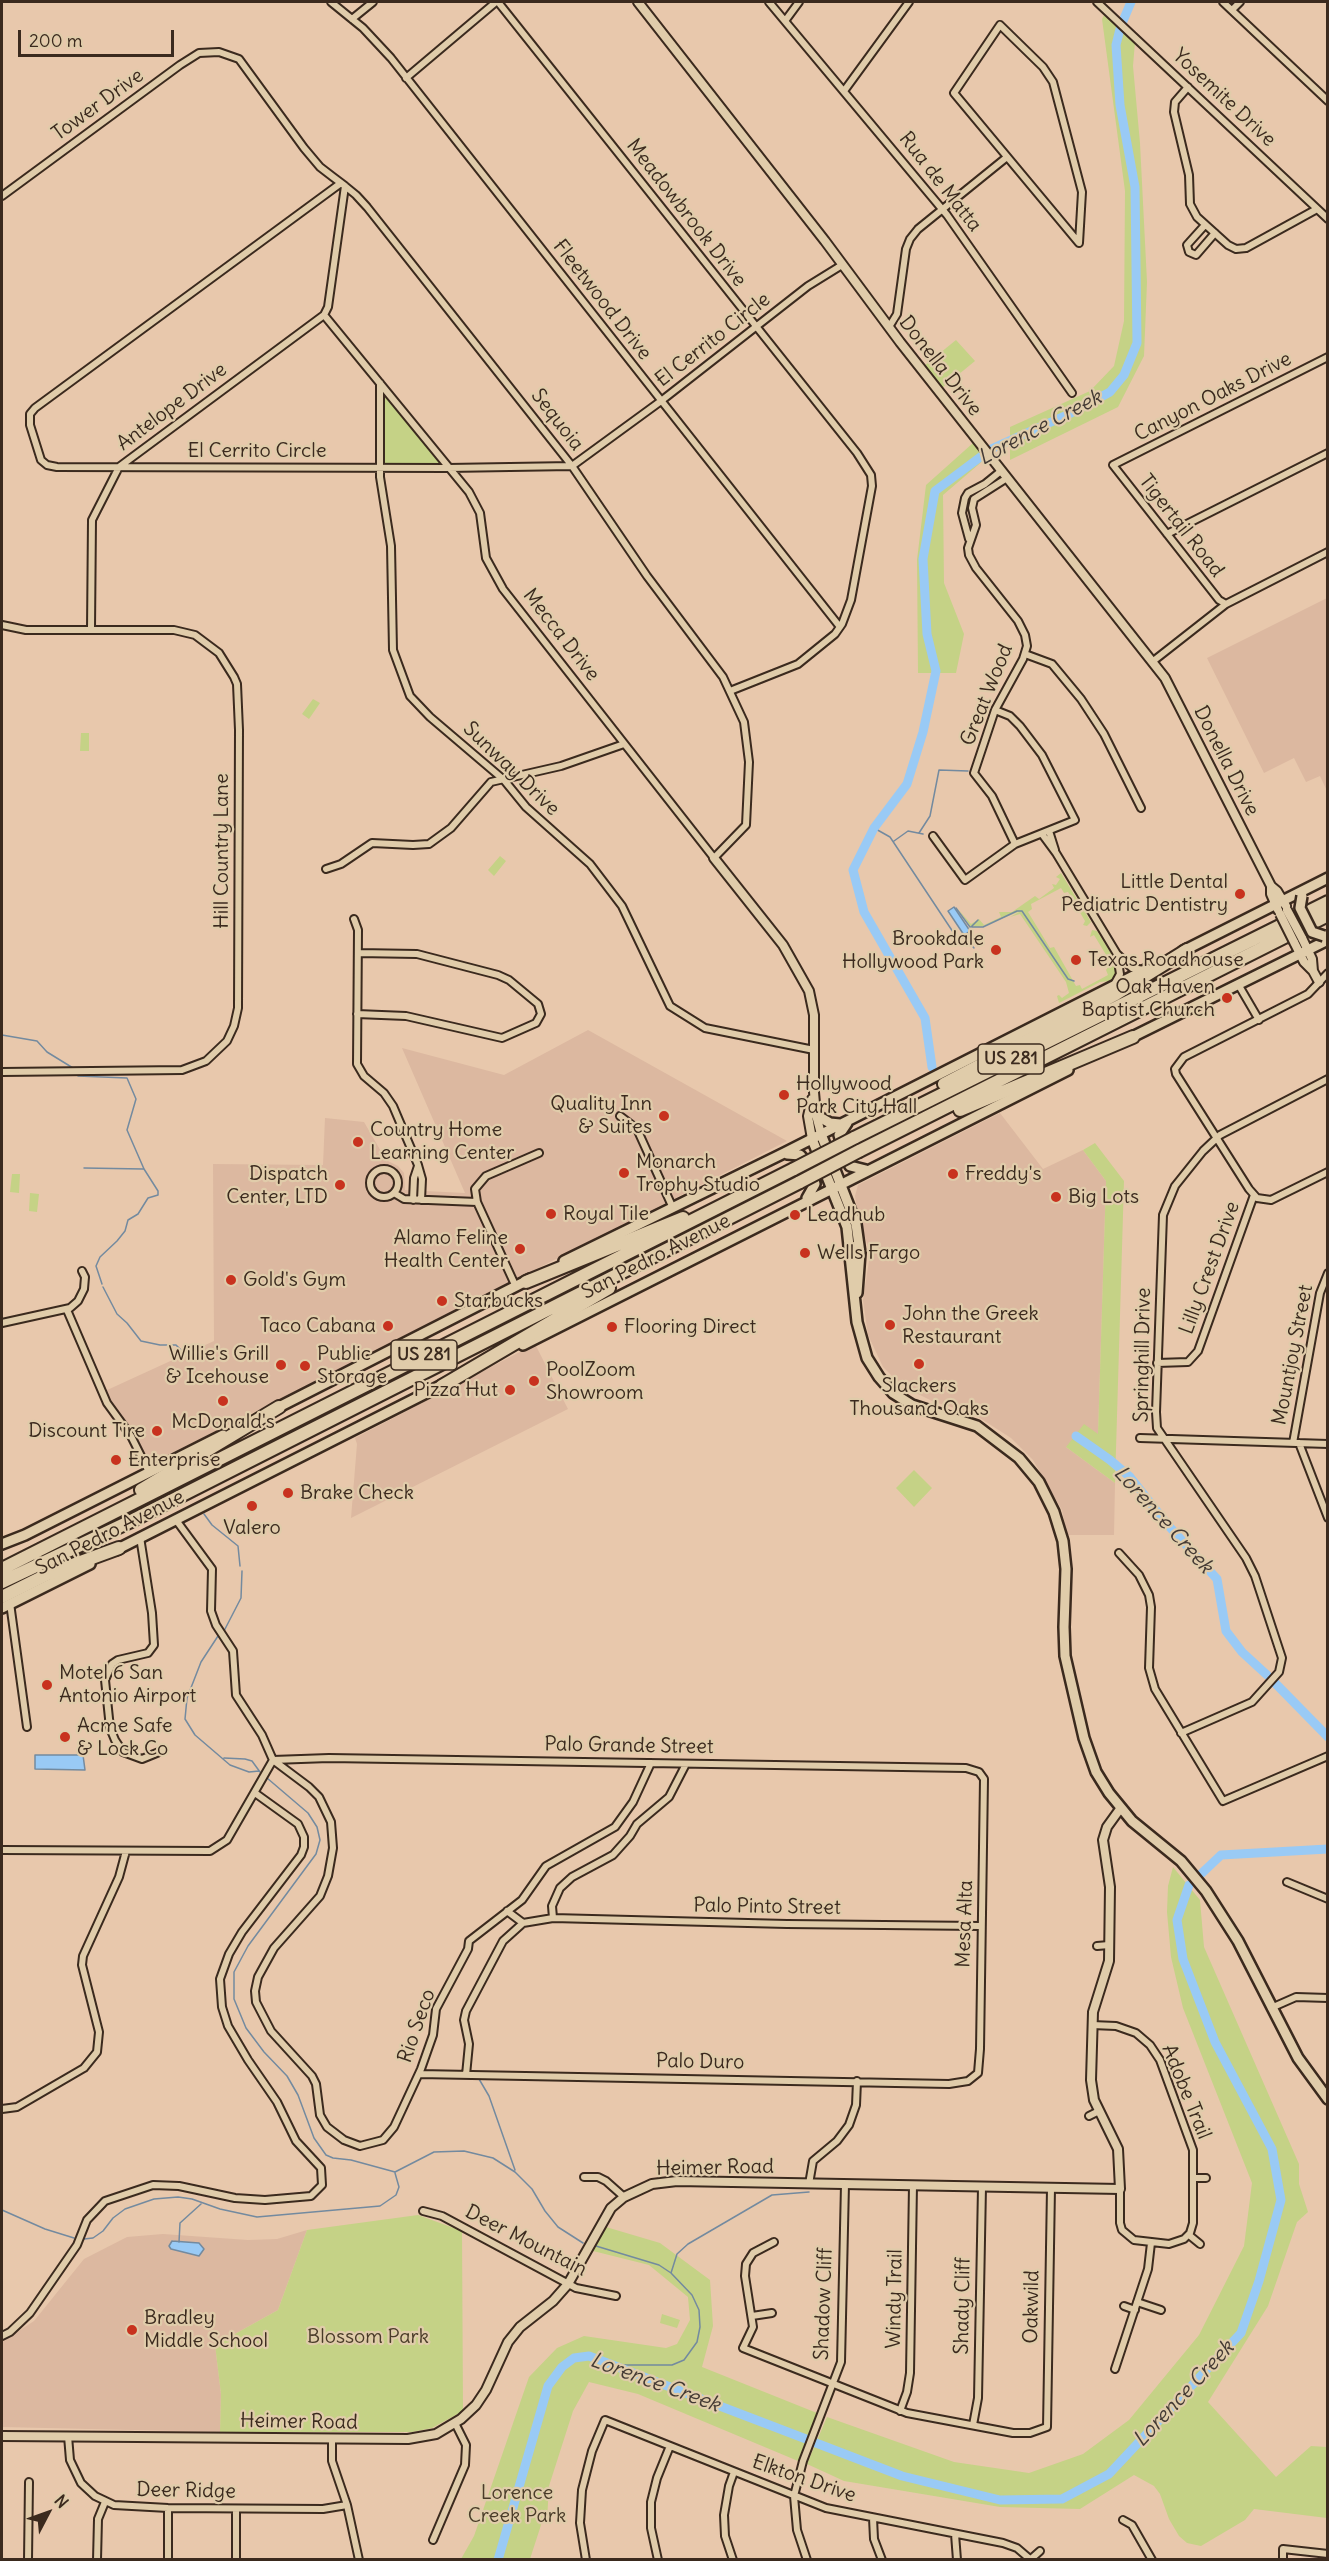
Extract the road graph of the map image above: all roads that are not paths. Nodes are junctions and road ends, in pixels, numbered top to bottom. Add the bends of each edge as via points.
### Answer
1 (330, 2) edge
2 (373, 2) edge
3 (497, 2) edge
4 (638, 2) edge
5 (769, 2) edge
6 (800, 2) edge
7 (909, 2) edge
8 (1097, 2) edge
9 (1223, 2) edge
10 (1240, 2) edge
11 (1232, 10) junction
12 (352, 19) junction
13 (785, 21) junction
14 (219, 52) joint
15 (406, 78) junction
16 (1188, 87) junction
17 (844, 91) junction
18 (1328, 101) edge
19 (1007, 157) junction
20 (343, 185) junction
21 (2, 196) edge
22 (1317, 209) junction
23 (944, 210) junction
24 (1328, 219) edge
25 (1205, 225) junction
26 (1215, 233) junction
27 (842, 265) junction
28 (324, 315) junction
29 (755, 327) junction
30 (889, 327) junction
31 (1328, 357) edge
32 (380, 383) junction
33 (1072, 393) dead end
34 (661, 401) junction
35 (1328, 453) edge
36 (1113, 465) joint
37 (572, 466) junction
38 (119, 467) junction
39 (380, 468) junction
40 (448, 468) junction
41 (1002, 472) junction
42 (1167, 534) junction
43 (969, 539) junction
44 (1328, 552) edge
45 (1226, 603) junction
46 (2, 626) edge
47 (840, 627) junction
48 (91, 629) junction
49 (1025, 654) junction
50 (1152, 662) junction
51 (730, 691) junction
52 (995, 710) junction
53 (624, 744) junction
54 (504, 780) junction
55 (1141, 808) dead end
56 (1045, 833) junction
57 (933, 836) dead end
58 (1015, 844) junction
59 (714, 858) junction
60 (326, 869) dead end
61 (1328, 878) edge
62 (1315, 885) junction
63 (1328, 894) edge
64 (1328, 902) edge
65 (1282, 907) junction
66 (1326, 917) edge
67 (354, 919) dead end
68 (1254, 937) junction
69 (1326, 938) edge
70 (1187, 950) junction
71 (1304, 952) junction
72 (358, 953) junction
73 (1117, 954) junction
74 (1144, 970) junction
75 (1328, 973) edge
76 (1320, 982) junction
77 (1238, 984) junction
78 (1113, 986) junction
79 (357, 1014) junction
80 (1259, 1020) junction
81 (1133, 1037) junction
82 (814, 1050) junction
83 (2, 1072) edge
84 (1328, 1079) edge
85 (814, 1092) junction
86 (816, 1115) junction
87 (620, 1116) dead end
88 (846, 1121) junction
89 (867, 1132) junction
90 (821, 1134) junction
91 (1216, 1138) junction
92 (812, 1139) junction
93 (859, 1151) junction
94 (539, 1153) dead end
95 (778, 1156) junction
96 (418, 1165) junction
97 (868, 1170) junction
98 (1328, 1172) edge
99 (837, 1186) junction
100 (394, 1193) junction
101 (1254, 1196) junction
102 (413, 1200) junction
103 (421, 1200) junction
104 (806, 1201) junction
105 (477, 1202) junction
106 (729, 1202) junction
107 (672, 1206) junction
108 (846, 1207) junction
109 (706, 1229) junction
110 (82, 1272) dead end
111 (1328, 1273) edge
112 (521, 1284) junction
113 (67, 1310) junction
114 (2, 1323) edge
115 (1157, 1363) junction
116 (442, 1386) junction
117 (279, 1407) junction
118 (1140, 1438) dead end
119 (1163, 1439) junction
120 (1296, 1443) junction
121 (1328, 1444) edge
122 (149, 1472) junction
123 (1328, 1518) edge
124 (176, 1520) junction
125 (140, 1537) junction
126 (2, 1544) edge
127 (119, 1548) joint
128 (1119, 1553) dead end
129 (15, 1563) junction
130 (2, 1569) edge
131 (2, 1582) edge
132 (4, 1603) edge
133 (27, 1726) dead end
134 (1181, 1733) junction
135 (164, 1750) dead end
136 (1328, 1756) edge
137 (273, 1760) junction
138 (651, 1763) junction
139 (686, 1764) junction
140 (982, 1776) joint
141 (255, 1793) junction
142 (1120, 1809) junction
143 (2, 1850) edge
144 (126, 1851) junction
145 (1287, 1882) dead end
146 (1328, 1899) edge
147 (507, 1911) junction
148 (553, 1918) junction
149 (523, 1923) junction
150 (980, 1926) junction
151 (1109, 1945) junction
152 (1097, 1946) dead end
153 (1328, 1998) edge
154 (1271, 2007) junction
155 (1092, 2025) junction
156 (978, 2073) joint
157 (419, 2074) junction
158 (466, 2075) junction
159 (857, 2081) junction
160 (1328, 2099) edge
161 (2, 2109) edge
162 (1099, 2111) junction
163 (1089, 2116) dead end
164 (584, 2177) dead end
165 (1194, 2178) junction
166 (1206, 2178) dead end
167 (809, 2184) junction
168 (844, 2184) junction
169 (913, 2185) junction
170 (982, 2187) junction
171 (1050, 2188) junction
172 (1120, 2189) junction
173 (624, 2197) junction
174 (423, 2211) dead end
175 (1189, 2235) junction
176 (774, 2242) dead end
177 (1151, 2243) junction
178 (1200, 2244) dead end
179 (568, 2284) junction
180 (616, 2296) dead end
181 (1137, 2302) junction
182 (1124, 2306) dead end
183 (1135, 2310) junction
184 (1161, 2310) dead end
185 (772, 2313) dead end
186 (752, 2316) junction
187 (2, 2336) edge
188 (1115, 2369) dead end
189 (834, 2384) junction
190 (900, 2410) junction
191 (455, 2423) junction
192 (973, 2425) junction
193 (2, 2436) edge
194 (68, 2436) junction
195 (332, 2439) junction
196 (670, 2446) junction
197 (734, 2472) junction
198 (29, 2482) dead end
199 (794, 2496) junction
200 (105, 2502) junction
201 (346, 2505) junction
202 (168, 2508) junction
203 (236, 2509) junction
204 (873, 2518) junction
205 (1123, 2520) dead end
206 (956, 2534) junction
207 (433, 2540) dead end
208 (1040, 2551) dead end
209 (1328, 2554) edge
210 (28, 2559) edge
211 (97, 2559) edge
212 (168, 2559) edge
213 (236, 2559) edge
214 (359, 2559) edge
215 (586, 2559) edge
216 (658, 2559) edge
217 (733, 2559) edge
218 (807, 2559) edge
219 (882, 2559) edge
220 (957, 2559) edge
221 (1031, 2559) edge
222 (1152, 2559) edge
223 (1283, 2559) edge

1 - 12 street, Fleetwood Drive
2 - 12 street
3 - 15 street
3 - 29 street, Meadowbrook Drive
4 - 27 street, Donella Drive
5 - 13 street, Rua de Matta
6 - 13 street
7 - 17 street
8 - 16 street, Yosemite Drive
9 - 11 street
10 - 11 street
11 - 18 street
12 - 15 street, Fleetwood Drive
13 - 17 street, Rua de Matta
14 - 20 street, Sequoia via 239,59 304,148
14 - 21 street, Tower Drive via 199,53 180,64
15 - 34 street, Fleetwood Drive
16 - 22 street, Yosemite Drive
16 - 25 street via 1175,102 1174,112 1189,175 1190,204
17 - 23 street, Rua de Matta
19 - 19 street via 1079,243 1082,192 1053,82 1043,66 1000,25 954,93
19 - 23 street
20 - 28 street
20 - 37 street, Sequoia via 367,207
20 - 38 street, El Cerrito Circle via 30,414 38,453 47,465
22 - 24 street, Yosemite Drive
22 - 26 street via 1246,249 1228,245
23 - 30 street via 910,239 897,314
23 - 33 street, Rua de Matta
25 - 26 street
25 - 26 street via 1187,245 1189,252 1196,255
27 - 29 street, El Cerrito Circle
27 - 30 street, Donella Drive
28 - 32 street, Mecca Drive
28 - 38 street, Antelope Drive
29 - 34 street, El Cerrito Circle
29 - 47 street, Meadowbrook Drive via 871,475 851,600
30 - 41 street, Donella Drive
31 - 36 street, Canyon Oaks Drive
32 - 39 street, Sunway Drive
32 - 40 street, Mecca Drive
34 - 37 street, El Cerrito Circle
34 - 47 street, Fleetwood Drive
35 - 42 street
36 - 42 street, Tigertail Road
37 - 40 street, El Cerrito Circle
37 - 51 street, Sequoia
38 - 39 street, El Cerrito Circle
38 - 48 street, Antelope Drive via 93,520
39 - 40 street, El Cerrito Circle
39 - 54 street, Sunway Drive via 391,546 393,650 411,696
40 - 53 street, Mecca Drive via 476,503 486,558 493,574
41 - 43 street, Great Wood via 974,499 976,525
41 - 43 street, Great Wood via 965,498 962,513
41 - 50 street, Donella Drive
42 - 45 street, Tigertail Road via 1219,600
43 - 49 street, Great Wood via 969,555 976,568 1022,627
44 - 45 street
45 - 50 street
46 - 48 street, Hill Country Lane via 26,630
47 - 51 street, Meadowbrook Drive via 798,664
48 - 83 street, Hill Country Lane via 167,629 189,633 219,652 237,684 237,1014 222,1047 206,1061 182,1070
49 - 52 street, Great Wood
49 - 55 street via 1052,664 1082,699
50 - 65 street, Donella Drive via 1165,678 1271,886 1271,894
51 - 59 street, Sequoia via 744,722 749,762 746,825
52 - 56 street via 1010,716 1042,755 1075,820
52 - 58 street, Great Wood via 974,773 992,796
53 - 54 street
53 - 59 street, Mecca Drive
54 - 60 street via 491,782 451,828 429,844 372,843 341,864
54 - 82 street, Sunway Drive via 526,807 590,864 611,889 670,1006 705,1028
56 - 58 street
56 - 73 street
57 - 58 street via 965,880
59 - 82 street, Mecca Drive via 802,975 814,1015
61 - 62 main road, San Pedro Avenue
62 - 65 main road, San Pedro Avenue
62 - 69 main road, bridge via 1302,896 1300,908 1312,932
63 - 68 highway
64 - 68 highway, US 281
65 - 70 main road, San Pedro Avenue
65 - 71 street, Donella Drive, bridge
66 - 93 highway, US 281
67 - 72 street
68 - 89 highway, US 281
69 - 71 main road, San Pedro Avenue
70 - 74 main road, San Pedro Avenue
70 - 89 highway via 1116,994 910,1103
71 - 76 street, Donella Drive
71 - 77 main road, San Pedro Avenue
72 - 79 street
72 - 79 street via 417,954 498,975 538,1004 542,1014 536,1023 502,1038 406,1016
73 - 74 street via 1132,968
73 - 78 street via 1120,974
74 - 78 main road, San Pedro Avenue
75 - 76 street
76 - 80 street via 1308,994
77 - 80 street
77 - 81 main road, San Pedro Avenue
78 - 88 main road, San Pedro Avenue
79 - 96 street via 357,1064 388,1098
80 - 91 street via 1184,1057 1176,1065 1176,1074
81 - 93 highway
81 - 97 main road, San Pedro Avenue
82 - 85 street, Mecca Drive
84 - 91 street, Springhill Drive
85 - 86 street, Mecca Drive
85 - 92 street, Mecca Drive via 808,1116
86 - 88 main road via 830,1124
86 - 90 street, Mecca Drive
87 - 107 street via 637,1129
88 - 90 main road, San Pedro Avenue
88 - 97 main road via 840,1131 840,1143 850,1166
89 - 106 highway, US 281, bridge
90 - 92 main road, San Pedro Avenue
90 - 99 main road, Mecca Drive
91 - 101 street
91 - 115 street, Springhill Drive via 1175,1186 1163,1215
92 - 95 main road, San Pedro Avenue
92 - 99 main road
93 - 109 highway, US 281, bridge
94 - 105 street via 481,1180 475,1189
95 - 104 main road via 800,1155 811,1167 815,1185
95 - 107 main road, San Pedro Avenue
96 - 102 street
96 - 103 street
97 - 99 main road, San Pedro Avenue
97 - 108 main road via 853,1184
98 - 101 street, Lilly Crest Drive via 1271,1200
99 - 104 main road, San Pedro Avenue
99 - 108 main road
100 - 100 street via 398,1185 392,1172 382,1169 374,1173 370,1185 373,1193 385,1197
100 - 102 street
101 - 115 street, Lilly Crest Drive via 1198,1351 1188,1362
102 - 103 street
103 - 105 street
104 - 108 main road via 830,1200
104 - 116 main road, San Pedro Avenue
105 - 112 street
106 - 112 highway
106 - 129 highway, US 281
107 - 112 main road, San Pedro Avenue
108 - 142 main road via 856,1224 860,1253 857,1322 867,1358 886,1386 912,1405 962,1419 993,1436 1020,1459 1046,1495 1063,1541 1065,1656 1084,1738 1096,1772
109 - 116 highway
109 - 131 highway, US 281 via 148,1513
110 - 113 street via 84,1289
111 - 120 street, Mountjoy Street via 1320,1293
112 - 117 main road, San Pedro Avenue
113 - 114 street
113 - 122 street via 107,1403 131,1436
115 - 119 street, Springhill Drive via 1156,1419
116 - 124 main road, San Pedro Avenue
117 - 122 main road, San Pedro Avenue
117 - 129 highway
118 - 119 street
119 - 120 street
119 - 134 street, Springhill Drive via 1246,1558 1282,1658 1279,1672 1251,1702
120 - 121 street
120 - 123 street, Mountjoy Street
122 - 126 main road, San Pedro Avenue
124 - 125 main road, San Pedro Avenue
124 - 137 street via 212,1569 213,1620 233,1651 236,1695 258,1727
125 - 127 main road, San Pedro Avenue
125 - 135 street via 154,1645 148,1653 112,1664 105,1680 110,1728 123,1752 142,1759
127 - 132 highway via 48,1574
128 - 134 street via 1148,1590 1150,1675
129 - 130 highway, US 281
132 - 133 street
134 - 136 street via 1223,1801
137 - 138 street, Palo Grande Street
137 - 141 street
137 - 157 street, Rio Seco via 319,1797 331,1822 333,1848 320,1896 274,1948 258,1977 256,2002 271,2031 312,2076 320,2115 333,2133 344,2140 360,2146 382,2140 392,2131
138 - 139 street, Palo Grande Street
138 - 147 street, Rio Seco via 637,1795 615,1827 546,1866 522,1899
139 - 140 street, Palo Grande Street via 966,1768
139 - 148 street via 669,1797 637,1824 613,1855 560,1888 552,1906
140 - 150 street, Mesa Alta via 985,1782
141 - 144 street via 227,1840 210,1851
141 - 187 street via 298,1824 304,1846 242,1932 222,1971 222,2007 236,2040 277,2102 299,2146 323,2172 320,2190 311,2196 243,2200 153,2185 105,2201 87,2220 76,2245 30,2313
142 - 151 street via 1103,1840 1109,1877
142 - 154 main road via 1199,1881 1238,1941
143 - 144 street
144 - 161 street via 119,1877 83,1956 99,2032 97,2052 84,2068 17,2107
145 - 146 street
147 - 149 street
147 - 157 street, Rio Seco via 469,1941 436,2009 433,2035
148 - 149 street
148 - 150 street, Palo Pinto Street
149 - 158 street via 503,1941 466,2011
150 - 156 street, Mesa Alta
151 - 152 street
151 - 155 street via 1107,1972 1095,2000
153 - 154 street via 1303,1996
154 - 160 main road via 1298,2058
155 - 162 street via 1091,2088
155 - 165 street, Adobe Trail via 1131,2031 1154,2049 1191,2142
156 - 159 street, Palo Duro via 958,2083
157 - 158 street, Palo Duro
158 - 159 street, Palo Duro
159 - 167 street via 856,2106 849,2125 813,2161
162 - 163 street
162 - 172 street via 1118,2149
164 - 173 street via 598,2177
165 - 166 street
165 - 175 street, Adobe Trail
167 - 168 street, Heimer Road
167 - 173 street, Heimer Road via 664,2182
168 - 169 street, Heimer Road
168 - 189 street, Shadow Cliff via 841,2357
169 - 170 street, Heimer Road
169 - 190 street, Windy Trail via 910,2373
170 - 171 street, Heimer Road
170 - 192 street, Shady Cliff via 978,2398
171 - 172 street, Heimer Road
171 - 192 street, Oakwild via 1047,2427 1020,2433
172 - 177 street via 1122,2230 1134,2240
173 - 179 street, Heimer Road via 601,2223
174 - 179 street, Deer Mountain via 442,2216
175 - 177 street via 1178,2242
175 - 178 street
176 - 186 street via 753,2253 746,2264
177 - 181 street via 1148,2269
179 - 180 street, Deer Mountain
179 - 191 street, Heimer Road via 514,2334 500,2355 486,2390
181 - 183 street
181 - 184 street
182 - 183 street
183 - 188 street
185 - 186 street
186 - 189 street via 753,2327 743,2348
189 - 190 street
189 - 199 street, Shadow Cliff via 803,2461
190 - 192 street
191 - 195 street, Heimer Road via 436,2434 408,2439
191 - 207 street via 466,2445 465,2465
193 - 194 street, Heimer Road
194 - 195 street, Heimer Road
194 - 200 street, Deer Ridge via 74,2472 85,2488
195 - 201 street via 332,2462
196 - 197 street, Elkton Drive
196 - 215 street, Elkton Drive via 605,2420 582,2490 580,2523
196 - 216 street via 651,2502 651,2528
197 - 199 street, Elkton Drive
197 - 217 street via 724,2515
198 - 210 street
199 - 204 street, Elkton Drive via 839,2512
199 - 218 street, Shadow Cliff via 797,2530
200 - 202 street, Deer Ridge
200 - 211 street via 98,2519
201 - 203 street, Deer Ridge via 323,2510
201 - 214 street
202 - 203 street, Deer Ridge
202 - 212 street
203 - 213 street
204 - 206 street, Elkton Drive
204 - 219 street via 874,2539
205 - 222 street via 1132,2525
206 - 220 street
206 - 221 street, Elkton Drive via 1012,2546
208 - 221 street
209 - 223 street via 1283,2549

